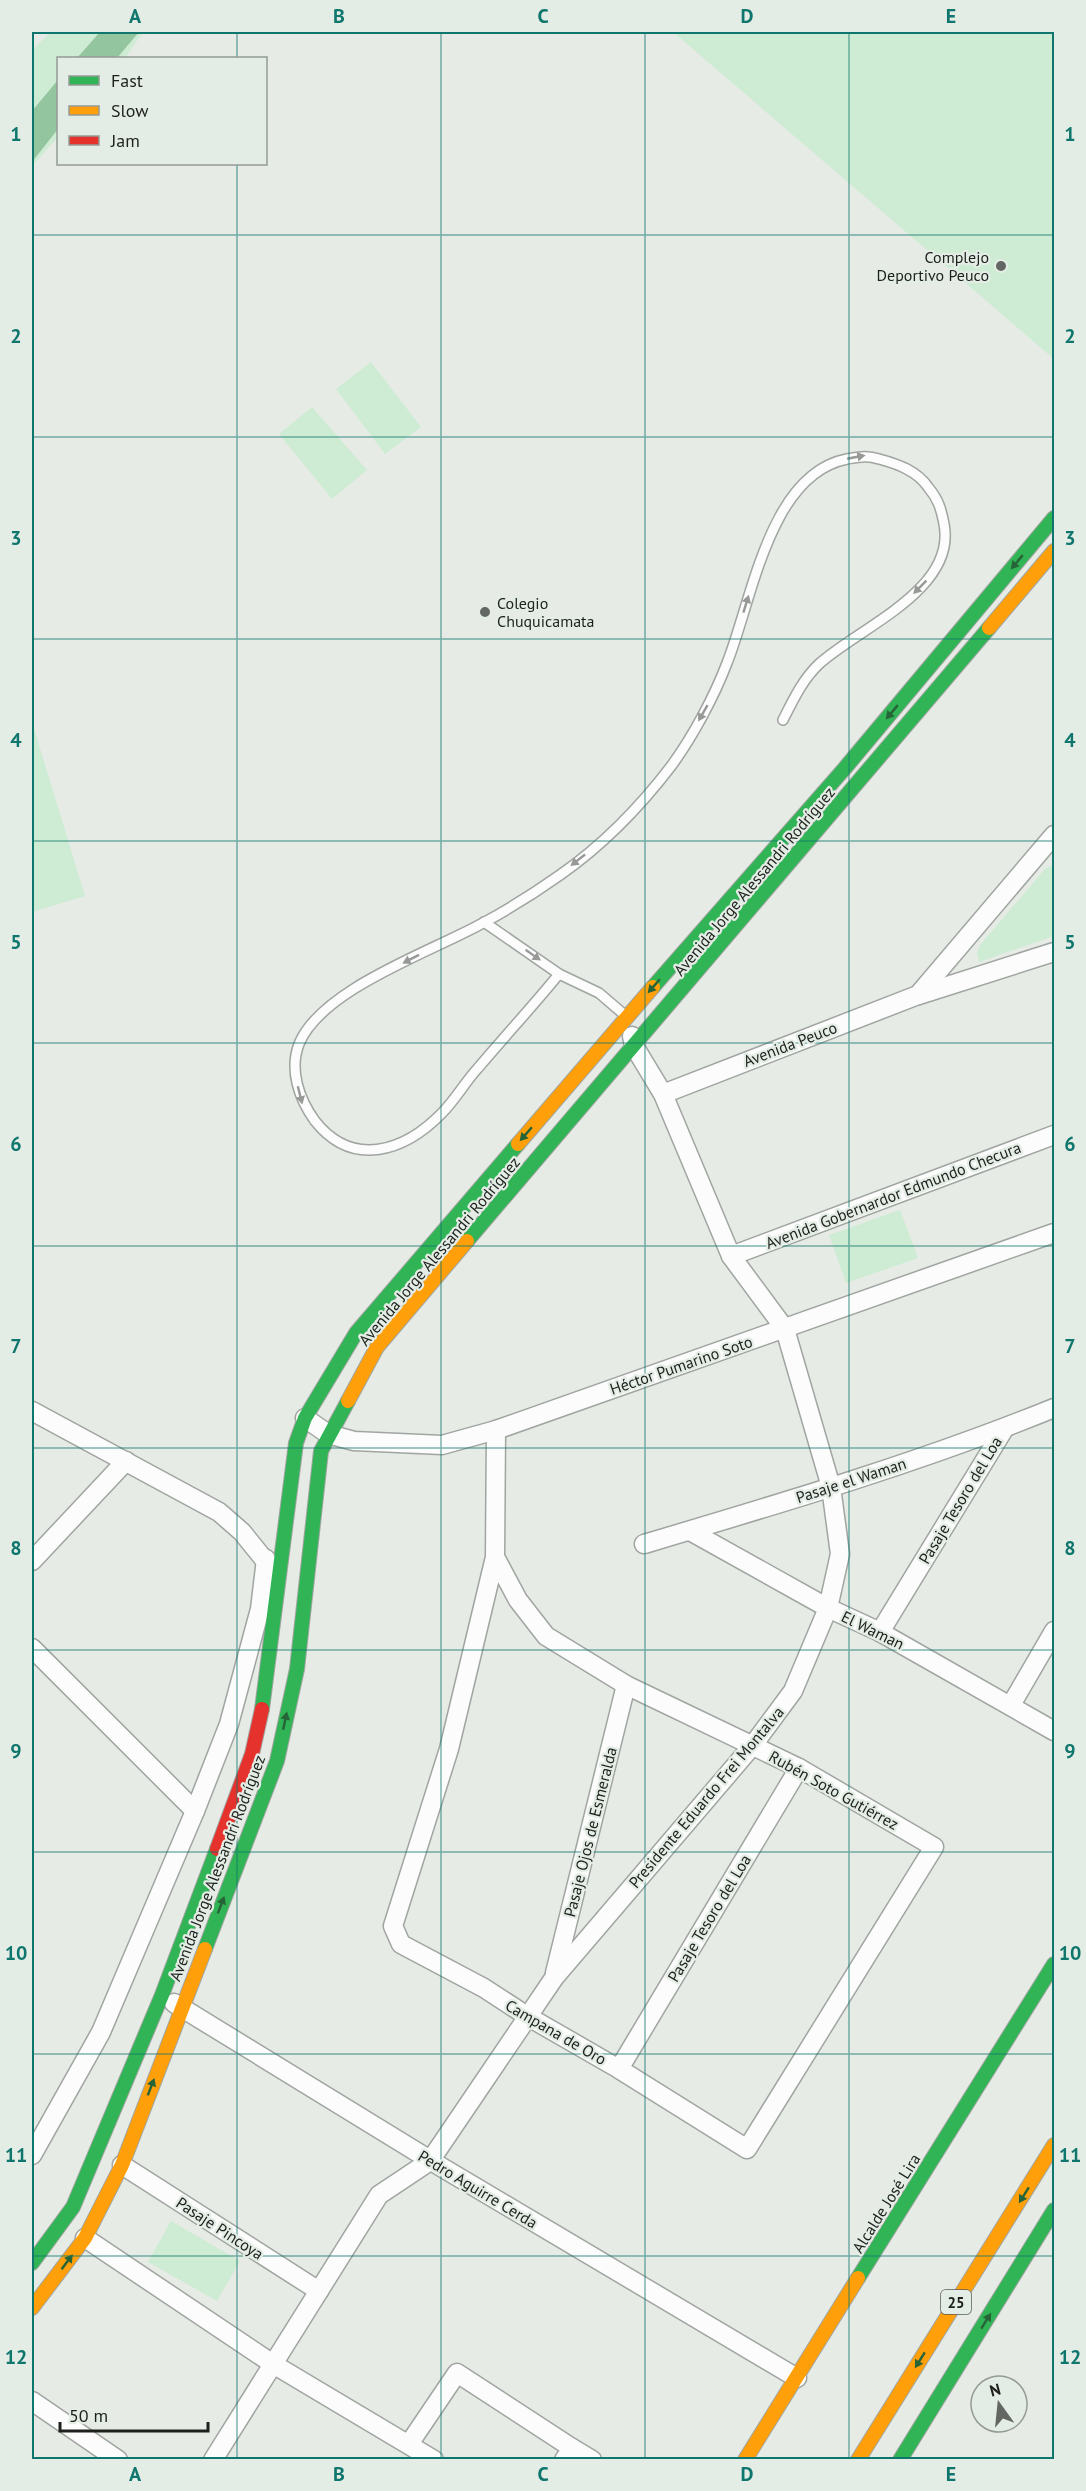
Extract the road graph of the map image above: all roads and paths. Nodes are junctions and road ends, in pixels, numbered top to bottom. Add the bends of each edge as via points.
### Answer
1 (1054, 518) edge
2 (1054, 551) edge
3 (783, 720) dead end
4 (845, 768) junction
5 (862, 779) junction
6 (1054, 835) edge
7 (484, 922) junction
8 (1054, 952) edge
9 (560, 974) junction
10 (918, 995) junction
11 (627, 1017) junction
12 (634, 1046) junction
13 (663, 1094) junction
14 (1054, 1135) edge
15 (1054, 1233) edge
16 (731, 1256) junction
17 (785, 1329) junction
18 (1054, 1408) edge
19 (32, 1412) edge
20 (305, 1418) junction
21 (1004, 1429) junction
22 (496, 1430) junction
23 (328, 1434) junction
24 (126, 1461) junction
25 (831, 1486) junction
26 (690, 1531) junction
27 (644, 1544) dead end
28 (495, 1557) junction
29 (266, 1559) junction
30 (32, 1561) edge
31 (277, 1578) junction
32 (828, 1608) junction
33 (1054, 1631) edge
34 (880, 1632) junction
35 (32, 1648) edge
36 (626, 1685) junction
37 (1011, 1705) junction
38 (1054, 1731) edge
39 (753, 1745) junction
40 (799, 1768) junction
41 (195, 1811) junction
42 (934, 1847) joint
43 (1054, 1964) edge
44 (554, 1978) junction
45 (162, 1995) junction
46 (181, 2007) junction
47 (527, 2016) junction
48 (619, 2069) junction
49 (1054, 2145) edge
50 (32, 2155) edge
51 (430, 2161) junction
52 (122, 2166) junction
53 (1054, 2210) edge
54 (85, 2238) junction
55 (32, 2263) edge
56 (319, 2291) junction
57 (32, 2308) edge
58 (273, 2364) junction
59 (797, 2378) junction
60 (32, 2401) edge
61 (409, 2444) junction
62 (568, 2454) edge
63 (118, 2460) edge
64 (213, 2460) edge
65 (434, 2460) edge
66 (592, 2460) edge
67 (746, 2460) edge
68 (858, 2460) edge
69 (900, 2460) edge

1 -> 4 main road, Avenida Jorge Alessandri Rodríguez
2 - 5 main road, Avenida Jorge Alessandri Rodríguez
3 - 7 lane via 797,691 818,665 902,605 936,570 946,536 939,501 920,475 868,455 832,462 810,477 783,508 752,586 729,660 673,763 615,831 561,875
4 - 5 lane
4 -> 11 main road, Avenida Jorge Alessandri Rodríguez
5 - 12 main road, Avenida Jorge Alessandri Rodríguez
6 - 10 street, Avenida Peuco
7 -> 9 lane
7 -> 9 lane via 356,987 321,1012 300,1042 294,1070 303,1104 323,1131 350,1148 375,1152 406,1142 442,1114
8 - 10 street, Avenida Peuco
9 - 11 lane via 599,993
10 - 13 street, Avenida Peuco
11 - 12 street, Presidente Eduardo Frei Montalva
11 -> 20 main road, Avenida Jorge Alessandri Rodríguez via 356,1333
12 - 13 street, Presidente Eduardo Frei Montalva
12 - 23 main road, Avenida Jorge Alessandri Rodríguez via 377,1347
13 - 16 street, Presidente Eduardo Frei Montalva
14 - 16 street, Avenida Gobernardor Edmundo Checura
15 - 17 street, Héctor Pumarino Soto
16 - 17 street, Presidente Eduardo Frei Montalva
17 - 22 street, Héctor Pumarino Soto
17 - 25 street, Presidente Eduardo Frei Montalva
18 - 21 street, Pasaje el Waman
19 - 24 street
20 - 23 street, Héctor Pumarino Soto
20 - 31 main road, Avenida Jorge Alessandri Rodríguez via 296,1443
21 - 25 street, Pasaje el Waman
21 - 34 street, Pasaje Tesoro del Loa
22 - 23 street, Héctor Pumarino Soto via 442,1445 354,1441
22 - 28 street, Rubén Soto Gutiérrez
46 -> 23 main road, Avenida Jorge Alessandri Rodríguez via 277,1761 297,1669 321,1451
24 - 29 street via 219,1512
24 - 30 street
25 - 26 street, Pasaje el Waman
25 - 32 street, Presidente Eduardo Frei Montalva via 840,1554
26 - 27 street, Pasaje el Waman
26 - 32 street, El Waman
28 - 36 street, Rubén Soto Gutiérrez via 518,1600 546,1635
28 - 47 street, Campana de Oro via 449,1749 393,1926 401,1944
29 - 31 street
29 - 41 street via 261,1609 229,1724
31 - 45 main road, Avenida Jorge Alessandri Rodríguez via 266,1689 252,1754
32 - 34 street, El Waman
32 - 39 street, Presidente Eduardo Frei Montalva via 793,1691
33 - 37 street
34 - 37 street, El Waman
35 - 41 street
36 - 39 street, Rubén Soto Gutiérrez
36 - 44 street, Pasaje Ojos de Esmeralda
37 - 38 street, El Waman
39 - 40 street, Rubén Soto Gutiérrez
39 - 44 street, Presidente Eduardo Frei Montalva
40 - 42 street, Rubén Soto Gutiérrez
40 - 48 street, Pasaje Tesoro del Loa
41 - 50 street via 101,2032
42 - 48 street, Campana de Oro via 747,2149
43 - 59 main road, Alcalde José Lira
44 - 47 street, Presidente Eduardo Frei Montalva
45 - 46 street, Pedro Aguirre Cerda
45 - 55 main road, Avenida Jorge Alessandri Rodríguez via 74,2207
46 - 51 street, Pedro Aguirre Cerda
52 -> 46 main road, Avenida Jorge Alessandri Rodríguez
47 - 48 street, Campana de Oro
47 - 51 street, Presidente Eduardo Frei Montalva
49 -> 68 main road, 25
51 - 56 street, Presidente Eduardo Frei Montalva via 380,2195
51 - 59 street, Pedro Aguirre Cerda
52 - 54 main road, Avenida Jorge Alessandri Rodríguez
52 - 56 street, Pasaje Pincoya
69 -> 53 main road, 25
57 -> 54 main road, Avenida Jorge Alessandri Rodríguez
54 - 58 street
56 - 58 street, Presidente Eduardo Frei Montalva
58 - 61 street
58 - 64 street, Presidente Eduardo Frei Montalva
59 - 67 main road, Alcalde José Lira
60 - 63 street
61 - 62 street via 457,2373
61 - 65 street
62 - 66 street

